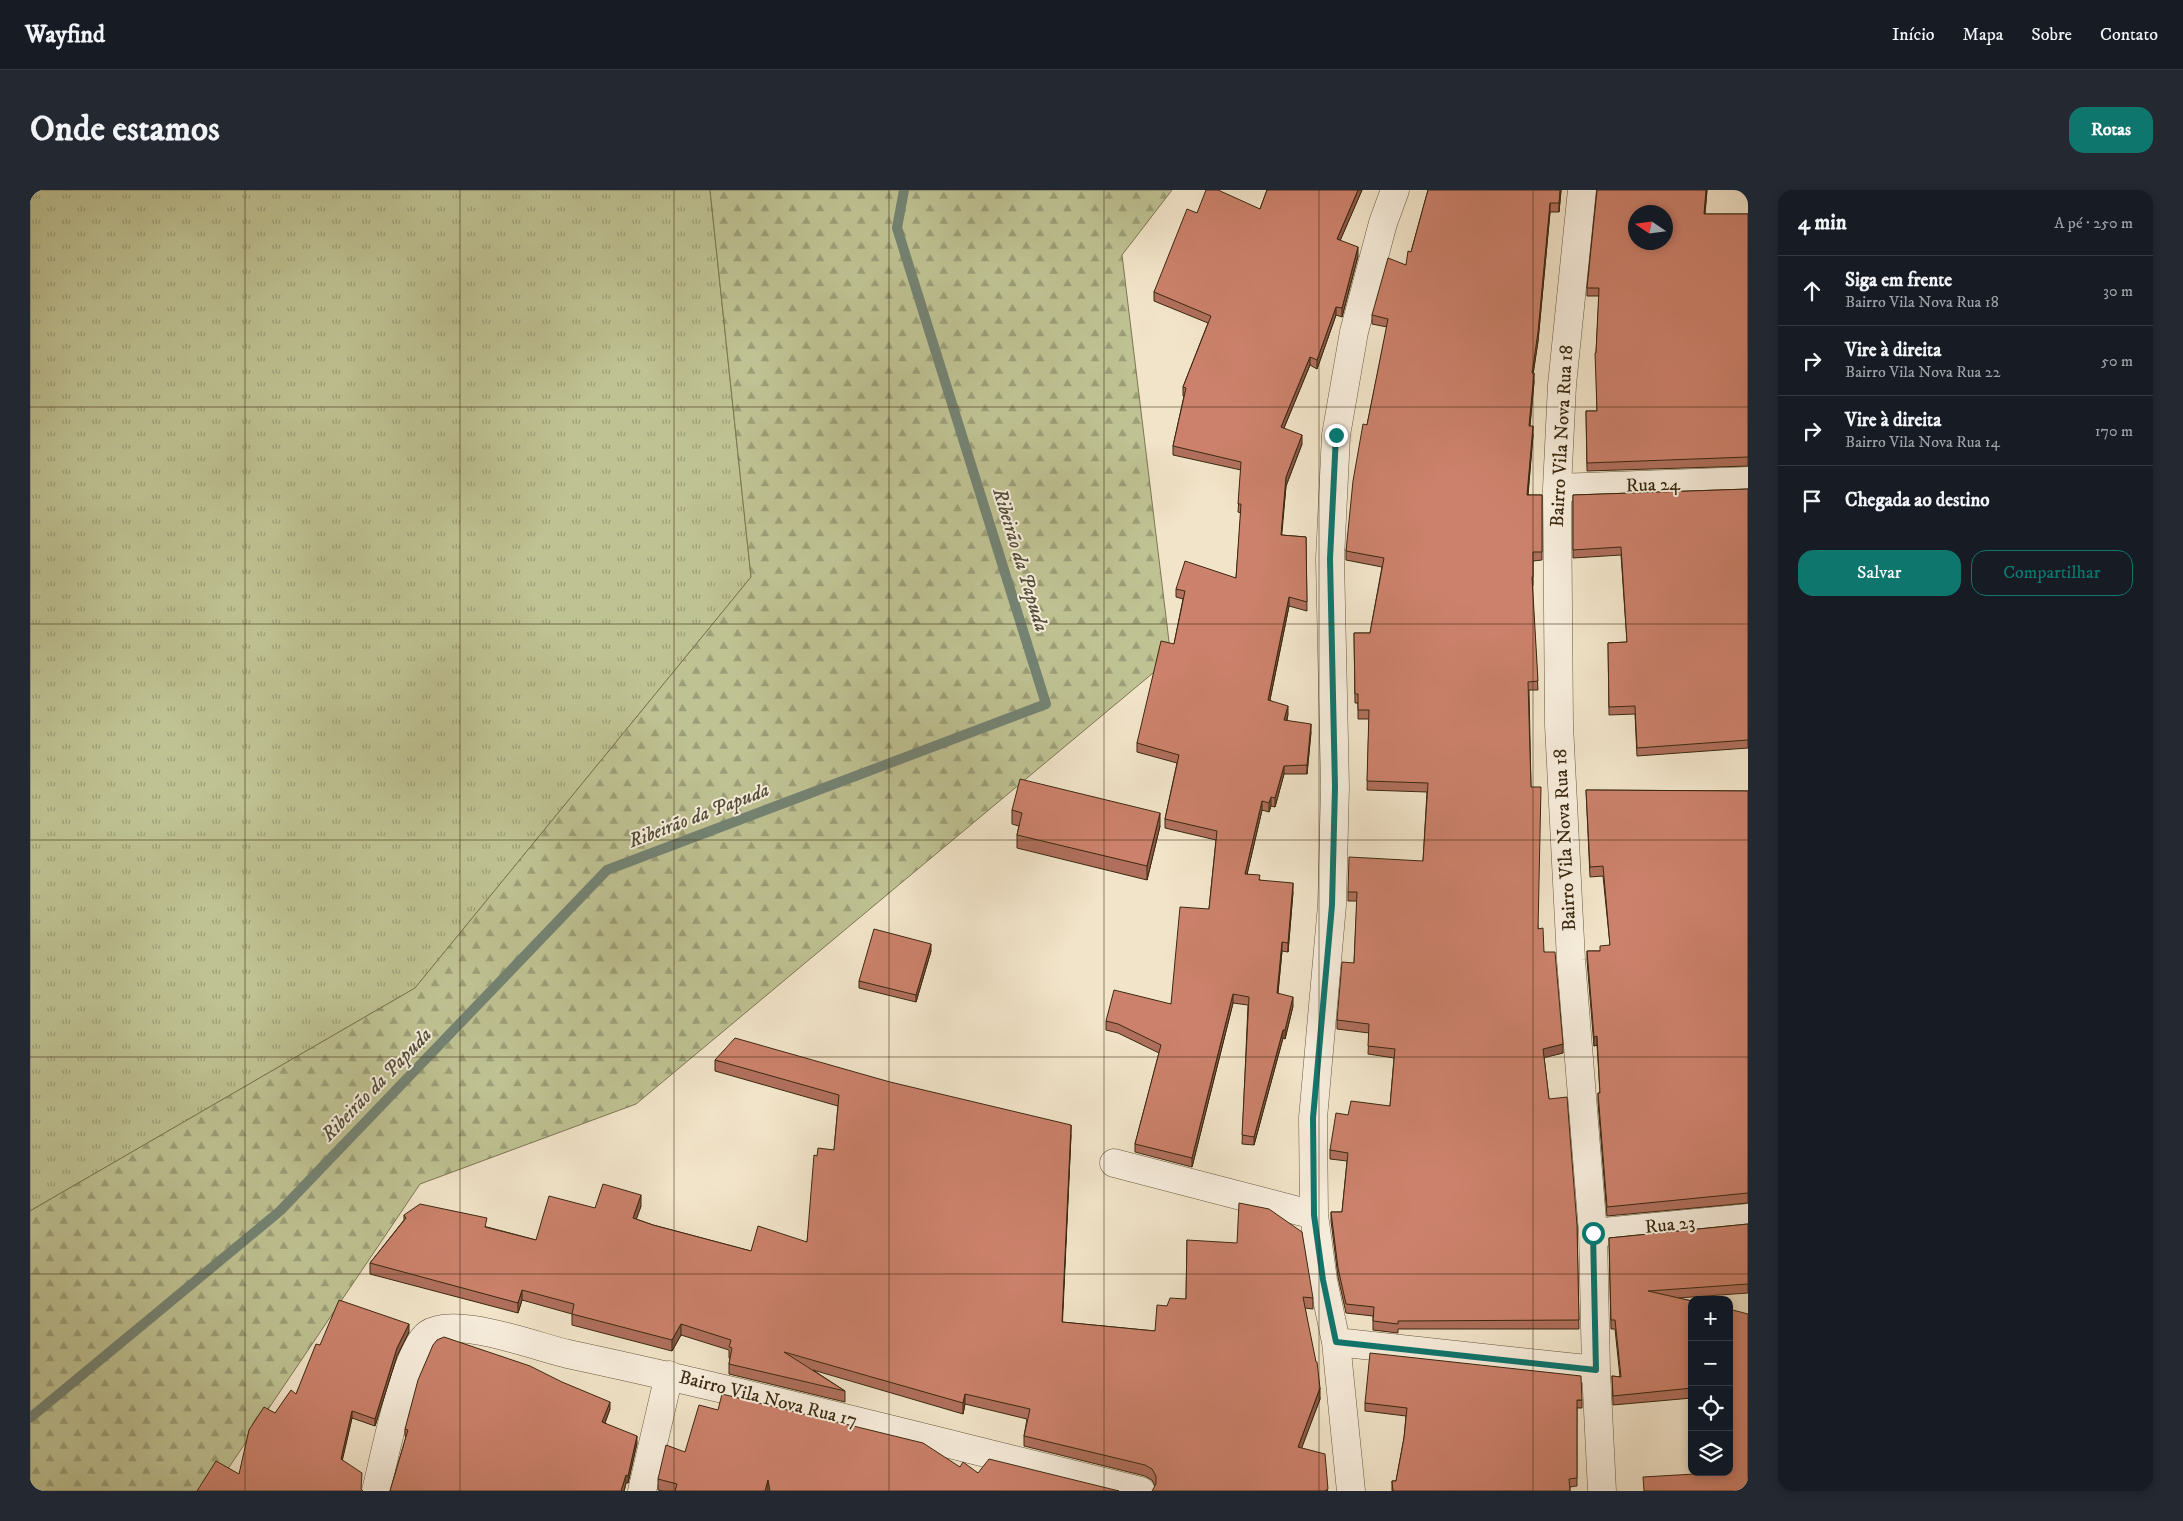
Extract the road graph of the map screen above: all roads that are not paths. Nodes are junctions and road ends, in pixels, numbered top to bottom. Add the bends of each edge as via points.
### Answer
1 (1394, 190) edge
2 (1582, 190) edge
3 (1748, 482) edge
4 (1558, 488) junction
5 (1114, 1163) dead end
6 (1314, 1215) junction
7 (1748, 1218) edge
8 (1593, 1233) junction
9 (1336, 1342) junction
10 (1596, 1370) junction
11 (669, 1375) junction
12 (376, 1491) edge
13 (642, 1491) edge
14 (1141, 1491) edge
15 (1351, 1491) edge
16 (1602, 1491) edge

1 - 6 street via 1354,332 1336,435 1330,559 1335,787 1332,905 1313,1118
2 - 4 street, Bairro Vila Nova Rua 18 via 1562,385
3 - 4 street, Rua 24
4 - 8 street, Bairro Vila Nova Rua 18 via 1559,725 1571,960
5 - 6 street
6 - 9 street
7 - 8 street, Rua 23
8 - 10 street, Bairro Vila Nova Rua 18
9 - 10 street
9 - 15 street
10 - 16 street, Bairro Vila Nova Rua 18
11 - 12 street, Bairro Vila Nova Rua 17 via 464,1328 438,1329 422,1339 410,1362
11 - 13 street
11 - 14 street, Bairro Vila Nova Rua 17

